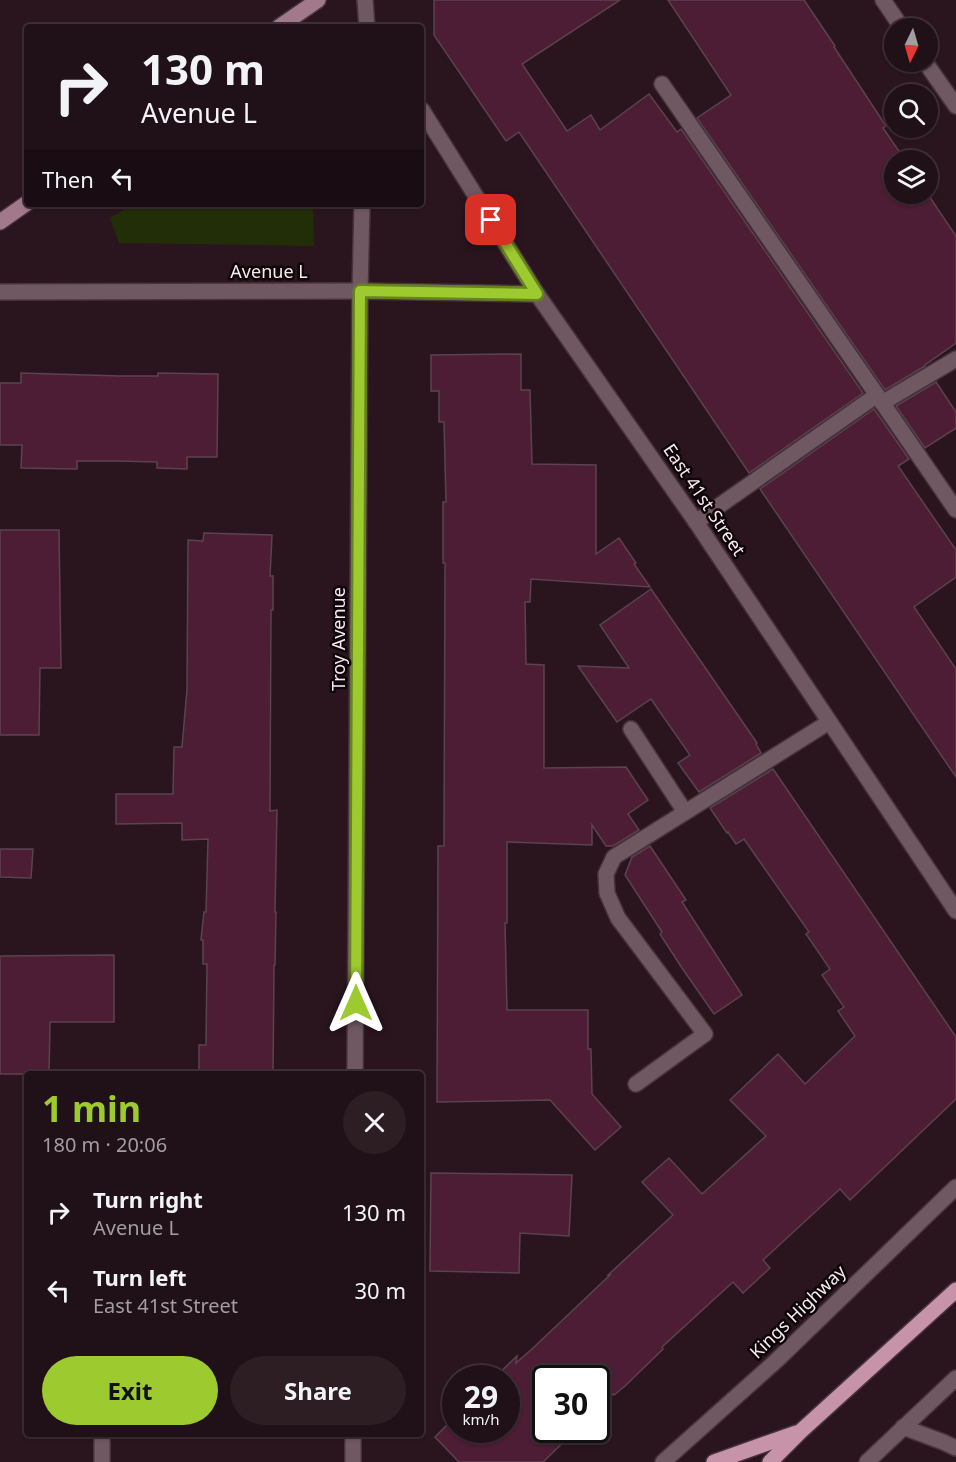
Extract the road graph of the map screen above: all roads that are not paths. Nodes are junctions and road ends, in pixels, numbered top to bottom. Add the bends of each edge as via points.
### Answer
1 (318, 0) edge
2 (365, 0) edge
3 (883, 0) edge
4 (895, 18) edge
5 (283, 24) edge
6 (367, 24) edge
7 (932, 72) edge
8 (662, 84) dead end
9 (956, 106) edge
10 (424, 113) edge
11 (24, 205) edge
12 (362, 207) edge
13 (0, 222) edge
14 (360, 291) junction
15 (0, 292) edge
16 (537, 294) junction
17 (956, 359) edge
18 (879, 399) junction
19 (956, 510) edge
20 (696, 522) junction
21 (829, 722) junction
22 (631, 729) dead end
23 (686, 812) junction
24 (956, 911) edge
25 (355, 1071) edge
26 (636, 1084) dead end
27 (956, 1187) edge
28 (956, 1290) edge
29 (956, 1378) edge
30 (903, 1427) junction
31 (801, 1431) junction
32 (102, 1437) edge
33 (353, 1437) edge
34 (956, 1448) edge
35 (102, 1462) edge
36 (353, 1462) edge
37 (663, 1462) edge
38 (714, 1462) edge
39 (770, 1462) edge
40 (867, 1462) edge

1 - 5 main road
2 - 6 street
3 - 4 street
7 - 9 street
8 - 18 street
10 - 16 street, East 41st Street
11 - 13 main road
12 - 14 street, Troy Avenue
14 - 15 street, Avenue L
14 - 16 street, Avenue L
14 - 25 street, Troy Avenue
16 - 20 street, East 41st Street
17 - 18 street
18 - 19 street
18 - 20 street
20 - 21 street, East 41st Street
21 - 23 street
21 - 24 street, East 41st Street
22 - 23 street
23 - 26 street via 614,857 606,874 607,893 618,918 705,1034
27 - 37 street, Kings Highway
28 - 31 main road
29 - 30 street
30 - 34 street
30 - 40 street
31 - 38 main road
31 - 39 main road
32 - 35 street
33 - 36 street

